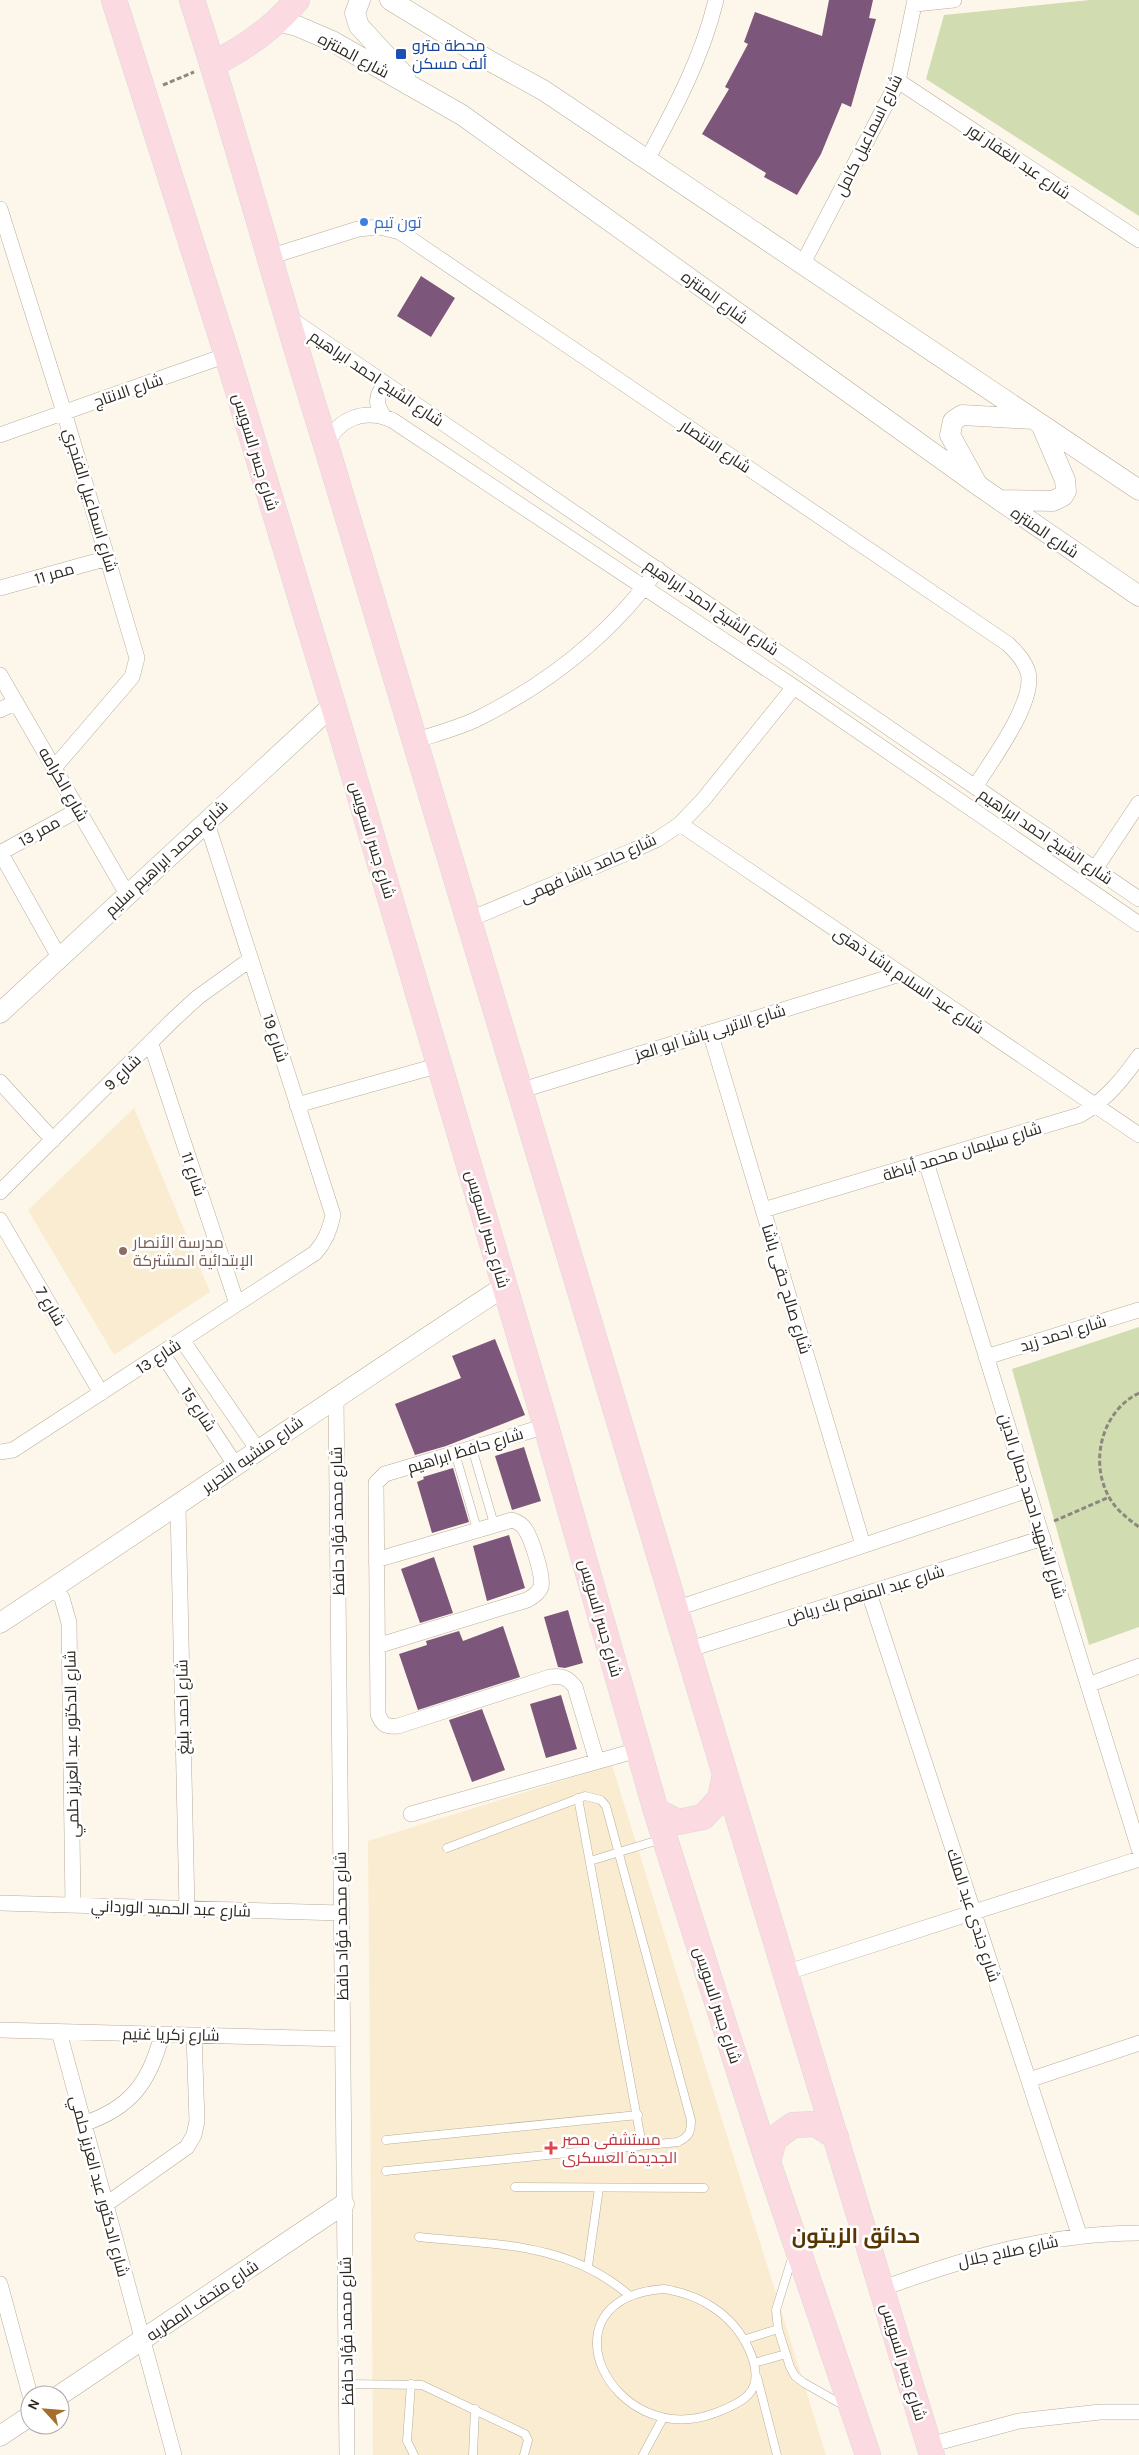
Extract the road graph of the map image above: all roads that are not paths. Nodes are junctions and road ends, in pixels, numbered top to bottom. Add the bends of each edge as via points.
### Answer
1 (114, 0) edge
2 (192, 0) edge
3 (297, 0) edge
4 (360, 0) edge
5 (390, 0) edge
6 (716, 0) edge
7 (954, 0) edge
8 (915, 2) edge
9 (278, 21) junction
10 (213, 64) junction
11 (898, 81) junction
12 (414, 86) junction
13 (647, 160) junction
14 (0, 209) edge
15 (1139, 240) edge
16 (269, 257) junction
17 (803, 263) junction
18 (284, 315) junction
19 (227, 355) junction
20 (386, 384) junction
21 (64, 412) junction
22 (383, 415) junction
23 (1037, 421) junction
24 (0, 435) edge
25 (326, 445) junction
26 (978, 486) junction
27 (1139, 490) edge
28 (999, 500) junction
29 (108, 558) junction
30 (658, 569) junction
31 (0, 588) edge
32 (645, 588) junction
33 (1139, 596) edge
34 (0, 675) edge
35 (794, 687) junction
36 (16, 702) junction
37 (333, 704) junction
38 (0, 710) edge
39 (414, 741) junction
40 (54, 768) junction
41 (975, 787) junction
42 (1139, 803) edge
43 (78, 810) junction
44 (206, 820) junction
45 (680, 824) junction
46 (0, 852) edge
47 (1095, 869) junction
48 (127, 894) junction
49 (1139, 899) edge
50 (468, 920) junction
51 (1139, 924) edge
52 (59, 957) junction
53 (251, 959) junction
54 (900, 974) junction
55 (0, 1013) edge
56 (710, 1032) junction
57 (151, 1044) junction
58 (1139, 1056) edge
59 (440, 1066) junction
60 (0, 1082) edge
61 (520, 1091) junction
62 (298, 1105) junction
63 (1096, 1106) junction
64 (1139, 1135) edge
65 (53, 1140) junction
66 (926, 1162) junction
67 (0, 1192) edge
68 (763, 1210) junction
69 (0, 1220) edge
70 (314, 1253) joint
71 (505, 1286) junction
72 (238, 1304) junction
73 (1139, 1310) edge
74 (182, 1340) junction
75 (162, 1353) junction
76 (986, 1357) junction
77 (101, 1393) junction
78 (336, 1397) junction
79 (546, 1426) junction
80 (472, 1448) junction
81 (258, 1450) junction
82 (0, 1452) edge
83 (455, 1453) junction
84 (236, 1466) junction
85 (1028, 1490) junction
86 (178, 1506) junction
87 (494, 1524) junction
88 (477, 1529) junction
89 (1041, 1533) junction
90 (863, 1545) junction
91 (376, 1560) junction
92 (54, 1588) junction
93 (869, 1593) junction
94 (675, 1609) junction
95 (0, 1623) edge
96 (377, 1646) junction
97 (687, 1650) junction
98 (1139, 1666) edge
99 (1088, 1685) junction
100 (638, 1750) junction
101 (597, 1762) junction
102 (725, 1774) junction
103 (578, 1798) junction
104 (656, 1811) junction
105 (411, 1814) dead end
106 (664, 1838) junction
107 (447, 1848) dead end
108 (1139, 1849) edge
109 (619, 1852) junction
110 (1139, 1859) edge
111 (590, 1861) junction
112 (0, 1903) edge
113 (73, 1905) junction
114 (187, 1909) junction
115 (974, 1912) junction
116 (341, 1913) junction
117 (786, 1973) junction
118 (0, 2030) edge
119 (59, 2032) junction
120 (162, 2034) junction
121 (194, 2035) junction
122 (343, 2039) junction
123 (1139, 2043) edge
124 (1029, 2080) junction
125 (638, 2116) junction
126 (84, 2124) junction
127 (836, 2137) junction
128 (386, 2140) dead end
129 (642, 2145) junction
130 (768, 2162) junction
131 (386, 2171) dead end
132 (515, 2187) dead end
133 (599, 2188) junction
134 (704, 2188) dead end
135 (344, 2204) junction
136 (105, 2205) junction
137 (1139, 2233) edge
138 (419, 2237) dead end
139 (1080, 2237) junction
140 (796, 2243) junction
141 (588, 2266) junction
142 (0, 2284) edge
143 (882, 2289) junction
144 (630, 2296) junction
145 (778, 2329) junction
146 (746, 2339) junction
147 (143, 2340) junction
148 (786, 2354) junction
149 (754, 2364) junction
150 (757, 2376) junction
151 (346, 2384) junction
152 (411, 2384) junction
153 (27, 2385) edge
154 (70, 2389) edge
155 (475, 2409) junction
156 (1139, 2412) edge
157 (854, 2414) junction
158 (663, 2418) junction
159 (20, 2423) edge
160 (0, 2436) edge
161 (931, 2450) edge
162 (174, 2455) edge
163 (347, 2455) edge
164 (414, 2455) edge
165 (474, 2455) edge
166 (524, 2455) edge
167 (643, 2455) edge
168 (777, 2455) edge
169 (868, 2455) edge

1 - 19 main road, شارع جسر السويس
2 - 10 main road, شارع جسر السويس
3 - 9 main road
4 - 12 street via 355,13 359,26
5 - 13 street via 543,90
6 - 13 street via 710,26 683,95
7 - 8 street
8 - 11 street, شارع اسماعيل كامل
9 - 10 main road via 236,52
9 - 12 street, شارع المنتزه via 332,41
10 - 16 main road, شارع جسر السويس
11 - 15 street, شارع عبد الغفار نور
11 - 17 street, شارع اسماعيل كامل
12 - 26 street, شارع المنتزه via 462,115
13 - 17 street
14 - 21 street, شارع اسماعيل الفنجري
16 - 18 main road, شارع جسر السويس
16 - 41 street, شارع الانتصار via 358,230 380,227 400,232 1008,644 1020,656 1028,673 1029,691 1023,708
17 - 23 street
18 - 20 street, شارع الشيخ احمد ابراهيم
18 - 25 main road, شارع جسر السويس
19 - 21 street, شارع الانتاج
19 - 37 main road, شارع جسر السويس
20 - 22 street via 378,396 379,410
20 - 30 street, شارع الشيخ احمد ابراهيم
21 - 24 street, شارع الانتاج
21 - 29 street, شارع اسماعيل الفنجري
22 - 25 street, شارع الشيخ احمد ابراهيم via 362,414 343,422
22 - 32 street, شارع الشيخ احمد ابراهيم
23 - 26 street via 962,416 953,421 950,435
23 - 27 street
23 - 28 street via 1065,480 1066,491 1053,501
25 - 39 main road, شارع جسر السويس
26 - 28 street, شارع المنتزه
28 - 33 street, شارع المنتزه
29 - 31 street, ممر 11
29 - 40 street, شارع اسماعيل الفنجري via 135,648 136,668 132,677
30 - 32 street
30 - 41 street, شارع الشيخ احمد ابراهيم
32 - 35 street, شارع الشيخ احمد ابراهيم
32 - 39 street via 597,639 540,684 477,719
34 - 36 street, شارع الكرامه
35 - 45 street, شارع حامد باشا فهمى
35 - 51 street, شارع الشيخ احمد ابراهيم
36 - 38 street
36 - 40 street, شارع الكرامه
37 - 44 street, شارع محمد ابراهيم سليم
37 - 59 main road, شارع جسر السويس
39 - 50 main road, شارع جسر السويس
40 - 43 street, شارع الكرامه
41 - 47 street, شارع الشيخ احمد ابراهيم
42 - 47 street
43 - 46 street, ممر 13
43 - 48 street, شارع الكرامه
44 - 48 street, شارع محمد ابراهيم سليم
44 - 53 street, شارع 19
45 - 50 street, شارع حامد باشا فهمى via 634,850
45 - 54 street, شارع عبد السلام باشا ذهنى
46 - 52 street
47 - 49 street, شارع الشيخ احمد ابراهيم
48 - 52 street, شارع محمد ابراهيم سليم
50 - 61 main road, شارع جسر السويس
52 - 55 street, شارع محمد ابراهيم سليم
53 - 57 street, شارع 9 via 198,998
53 - 62 street, شارع 19
54 - 56 street, شارع الاتربى باشا ابو العز
54 - 63 street, شارع عبد السلام باشا ذهنى
56 - 61 street, شارع الاتربى باشا ابو العز
56 - 68 street, شارع صالح حقى باشا
57 - 65 street, شارع 9
57 - 72 street, شارع 11
58 - 63 street, شارع سليمان محمد أباظة via 1119,1084
59 - 62 street
59 - 71 main road, شارع جسر السويس
60 - 65 street
61 - 94 main road, شارع جسر السويس
62 - 70 street, شارع 19 via 333,1215 328,1236
63 - 64 street, شارع عبد السلام باشا ذهنى
63 - 66 street, شارع سليمان محمد أباظة via 1063,1121
65 - 67 street, شارع 9
66 - 68 street, شارع سليمان محمد أباظة
66 - 76 street, شارع الشهيد احمد جمال الدين
68 - 90 street, شارع صالح حقى باشا
69 - 77 street, شارع 7
70 - 72 street, شارع 13
71 - 78 street, شارع منشيه التحرير
71 - 79 main road, شارع جسر السويس
72 - 74 street, شارع 13
73 - 76 street, شارع احمد زيد
74 - 75 street, شارع 13
74 - 81 street
75 - 77 street, شارع 13
75 - 84 street, شارع 15
76 - 85 street, شارع الشهيد احمد جمال الدين
77 - 82 street, شارع 13 via 13,1450
78 - 81 street, شارع منشيه التحرير
78 - 116 street, شارع محمد فؤاد حافظ
79 - 80 street, شارع حافظ ابراهيم
79 - 100 main road, شارع جسر السويس
80 - 83 street, شارع حافظ ابراهيم
80 - 87 lane
81 - 84 street, شارع منشيه التحرير
83 - 88 lane
83 - 91 street, شارع حافظ ابراهيم via 385,1474 376,1483
84 - 86 street, شارع منشيه التحرير
85 - 89 street, شارع الشهيد احمد جمال الدين
85 - 90 street
86 - 92 street, شارع منشيه التحرير
86 - 114 street, شارع احمد بليغ
87 - 88 street
87 - 96 street via 512,1520 526,1530 542,1578 535,1596
88 - 91 street
89 - 93 street, شارع عبد المنعم بك رياض
89 - 99 street, شارع الشهيد احمد جمال الدين
90 - 94 street
91 - 96 street
92 - 95 street, شارع منشيه التحرير
92 - 113 street, شارع الدكتور عبد العزيز حلمي via 62,1598 69,1622
93 - 97 street, شارع عبد المنعم بك رياض
93 - 115 street, شارع جندى عبد الملك
94 - 97 main road, شارع جسر السويس
96 - 101 street via 378,1714 388,1727 560,1676 569,1679 575,1687
97 - 102 main road, شارع جسر السويس
98 - 99 street
99 - 108 street, شارع الشهيد احمد جمال الدين
100 - 101 street
100 - 104 main road, شارع جسر السويس
101 - 105 street
102 - 104 main road via 720,1799 703,1817 678,1822
102 - 117 main road, شارع جسر السويس
103 - 107 lane
103 - 109 lane via 593,1796 606,1806
103 - 111 lane
104 - 106 main road, شارع جسر السويس
106 - 109 lane
106 - 130 main road, شارع جسر السويس
109 - 111 lane
109 - 129 lane via 691,2120 687,2138 678,2142
110 - 115 street
111 - 125 lane
112 - 113 street, شارع عبد الحميد الورداني
113 - 114 street, شارع عبد الحميد الورداني
114 - 116 street, شارع عبد الحميد الورداني
115 - 117 street
115 - 124 street, شارع جندى عبد الملك
116 - 122 street, شارع محمد فؤاد حافظ
117 - 127 main road, شارع جسر السويس
118 - 119 street, شارع زكريا غنيم
119 - 120 street, شارع زكريا غنيم
119 - 126 street, شارع الدكتور عبد العزيز حلمي
120 - 121 street, شارع زكريا غنيم
120 - 126 street via 156,2060 144,2083 126,2103 104,2117
121 - 122 street, شارع زكريا غنيم
121 - 136 street via 197,2121 194,2135 187,2147
122 - 135 street, شارع محمد فؤاد حافظ
123 - 124 street
124 - 139 street, شارع جندى عبد الملك
125 - 128 lane
125 - 129 lane
126 - 136 street, شارع الدكتور عبد العزيز حلمي
127 - 130 main road via 816,2124 793,2125 774,2139
127 - 143 main road, شارع جسر السويس
129 - 131 lane
130 - 140 main road, شارع جسر السويس
132 - 133 lane
133 - 134 lane
133 - 141 lane
135 - 147 street, شارع متحف المطريه
135 - 151 street, شارع محمد فؤاد حافظ
136 - 147 street, شارع الدكتور عبد العزيز حلمي
137 - 139 street, شارع صلاح جلال
138 - 141 lane via 530,2249 560,2255
139 - 143 street, شارع صلاح جلال via 1015,2247 951,2263
140 - 145 lane via 776,2310
140 - 157 main road, شارع جسر السويس
141 - 144 lane
142 - 153 street
143 - 161 main road, شارع جسر السويس
144 - 146 lane via 664,2288 682,2291 707,2302 728,2318
144 - 158 lane via 603,2319 595,2341 598,2360 623,2397 642,2410
145 - 146 lane
145 - 148 lane
146 - 149 lane
147 - 154 street, شارع متحف المطريه
147 - 162 street, شارع الدكتور عبد العزيز حلمي
148 - 149 lane
148 - 157 lane via 795,2376
149 - 150 lane
150 - 158 lane via 745,2399 726,2409 706,2417
150 - 168 lane
151 - 152 lane
151 - 163 street, شارع محمد فؤاد حافظ
152 - 155 lane via 432,2388
152 - 164 lane via 407,2441
155 - 165 lane
155 - 166 lane via 524,2434 528,2440
156 - 161 street via 1100,2412 1019,2421
157 - 169 main road, شارع جسر السويس
158 - 167 lane
159 - 160 street

